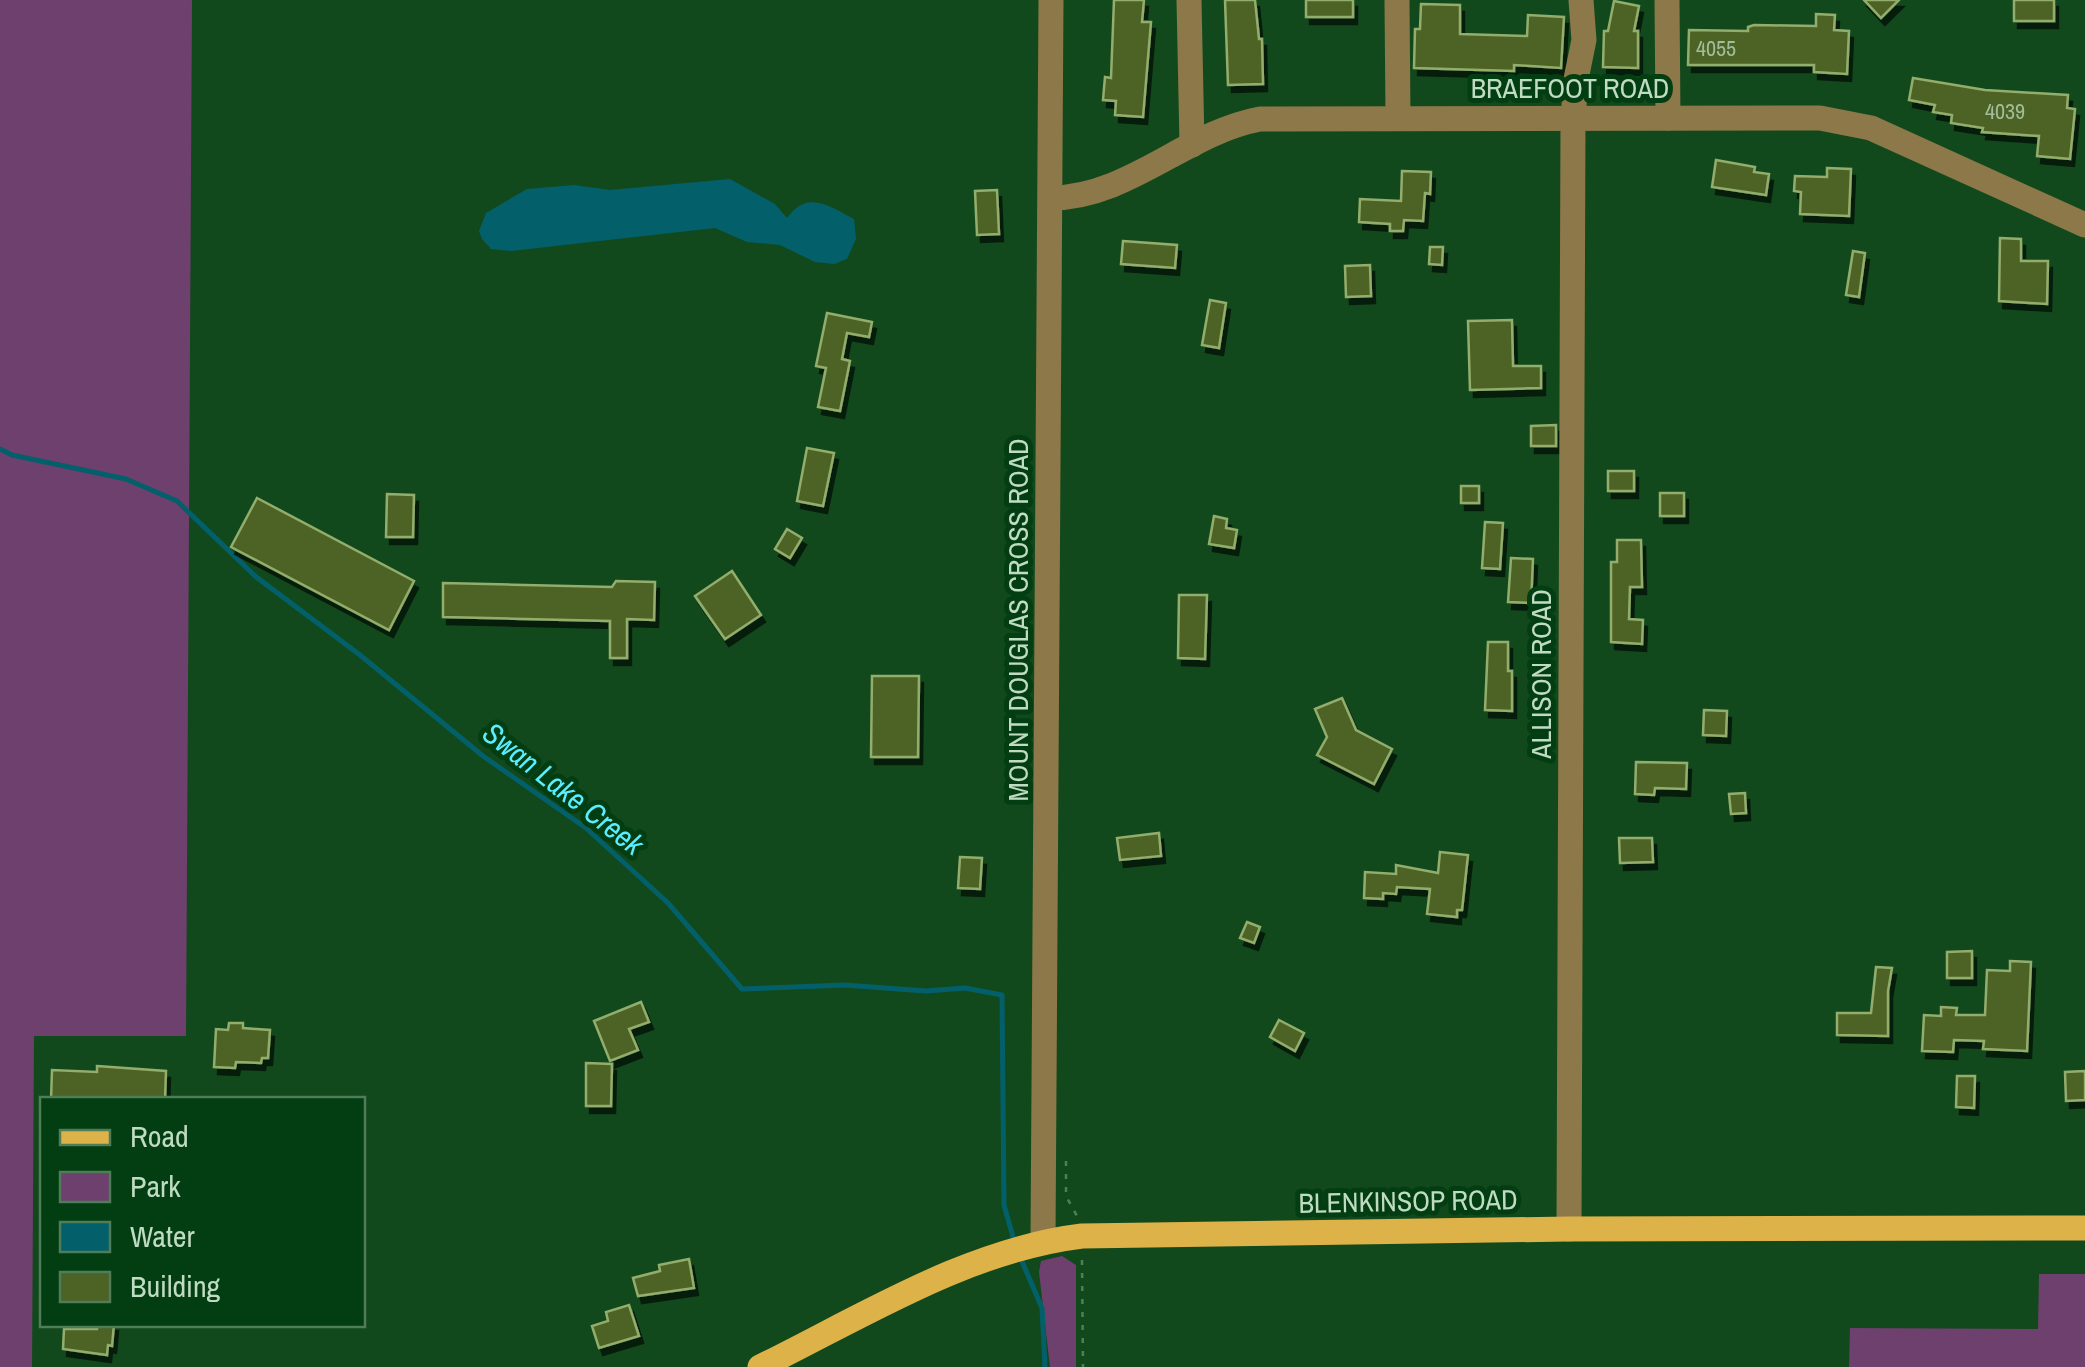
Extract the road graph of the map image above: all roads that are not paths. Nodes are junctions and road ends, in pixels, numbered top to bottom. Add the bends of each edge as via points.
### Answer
1 (1051, 0) edge
2 (1190, 0) edge
3 (1397, 0) edge
4 (1581, 0) edge
5 (1667, 0) edge
6 (1398, 118) junction
7 (1668, 118) junction
8 (1573, 119) junction
9 (1192, 145) junction
10 (1051, 198) junction
11 (2085, 224) edge
12 (2085, 1228) edge
13 (1569, 1229) junction
14 (1043, 1240) junction
15 (760, 1367) edge

1 - 10 street, MOUNT DOUGLAS CROSS ROAD
2 - 9 street
3 - 6 street
4 - 8 street, ALLISON ROAD via 1584,40
5 - 7 street
6 - 8 street, BRAEFOOT ROAD
6 - 9 street, BRAEFOOT ROAD via 1260,120 1220,129
7 - 8 street, BRAEFOOT ROAD
7 - 11 street, BRAEFOOT ROAD via 1853,123
8 - 13 street, ALLISON ROAD
9 - 10 street, BRAEFOOT ROAD via 1114,187
10 - 14 street, MOUNT DOUGLAS CROSS ROAD
12 - 13 main road, BLENKINSOP ROAD
13 - 14 main road, BLENKINSOP ROAD
14 - 15 main road, BLENKINSOP ROAD via 980,1258

